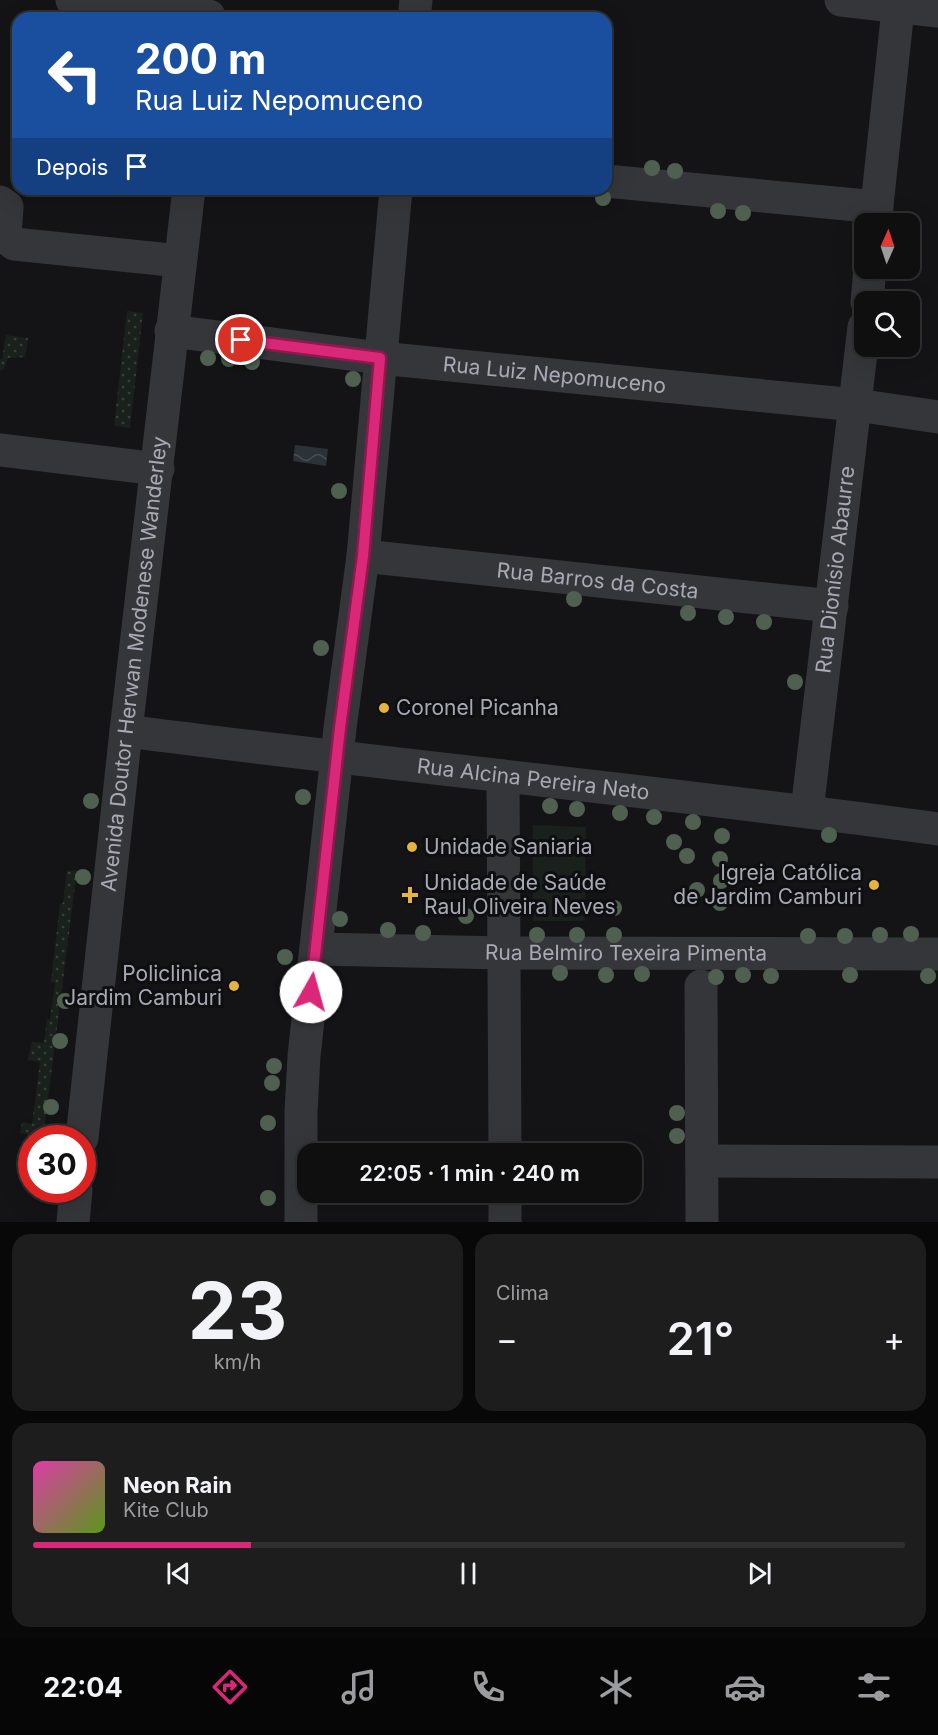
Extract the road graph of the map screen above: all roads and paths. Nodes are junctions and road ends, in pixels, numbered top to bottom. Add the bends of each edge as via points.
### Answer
1 (72, 0) edge
2 (841, 0) edge
3 (899, 3) edge
4 (209, 11) edge
5 (938, 11) edge
6 (612, 183) edge
7 (188, 195) edge
8 (395, 195) edge
9 (0, 202) edge
10 (860, 213) edge
11 (876, 213) edge
12 (180, 261) junction
13 (171, 331) junction
14 (861, 357) edge
15 (380, 358) junction
16 (856, 405) junction
17 (938, 417) edge
18 (0, 450) edge
19 (158, 469) junction
20 (363, 556) junction
21 (832, 606) junction
22 (126, 731) junction
23 (337, 759) junction
24 (503, 776) junction
25 (807, 811) junction
26 (938, 830) edge
27 (316, 949) junction
28 (505, 953) junction
29 (938, 954) edge
30 (701, 986) dead end
31 (83, 1125) edge
32 (505, 1143) edge
33 (702, 1161) junction
34 (938, 1162) edge
35 (75, 1203) edge
36 (505, 1203) edge
37 (73, 1222) edge
38 (302, 1222) edge
39 (505, 1222) edge
40 (702, 1222) edge

1 - 4 street
2 - 3 street
3 - 5 street
3 - 11 street
6 - 10 street
7 - 12 street, Avenida Doutor Herwan Modenese Wanderley
8 - 15 street
9 - 12 street via 7,207 5,236 14,244
12 - 13 street, Avenida Doutor Herwan Modenese Wanderley
13 - 15 street, Rua Luiz Nepomuceno
13 - 19 street, Avenida Doutor Herwan Modenese Wanderley
14 - 16 street, Rua Dionísio Abaurre
15 - 16 street, Rua Luiz Nepomuceno
15 - 20 street
16 - 17 street, Rua Luiz Nepomuceno
16 - 21 street, Rua Dionísio Abaurre
18 - 19 street
19 - 22 street, Avenida Doutor Herwan Modenese Wanderley
20 - 21 street, Rua Barros da Costa
20 - 23 street
21 - 25 street, Rua Dionísio Abaurre
22 - 23 street, Rua Alcina Pereira Neto
22 - 31 street, Avenida Doutor Herwan Modenese Wanderley
23 - 24 street, Rua Alcina Pereira Neto
23 - 27 street
24 - 25 street, Rua Alcina Pereira Neto
24 - 28 street
25 - 26 street, Rua Alcina Pereira Neto
27 - 28 street, Rua Belmiro Texeira Pimenta
27 - 38 street via 302,1083
28 - 29 street, Rua Belmiro Texeira Pimenta
28 - 32 street
30 - 33 street
33 - 34 street
33 - 40 street
35 - 37 street
36 - 39 street

